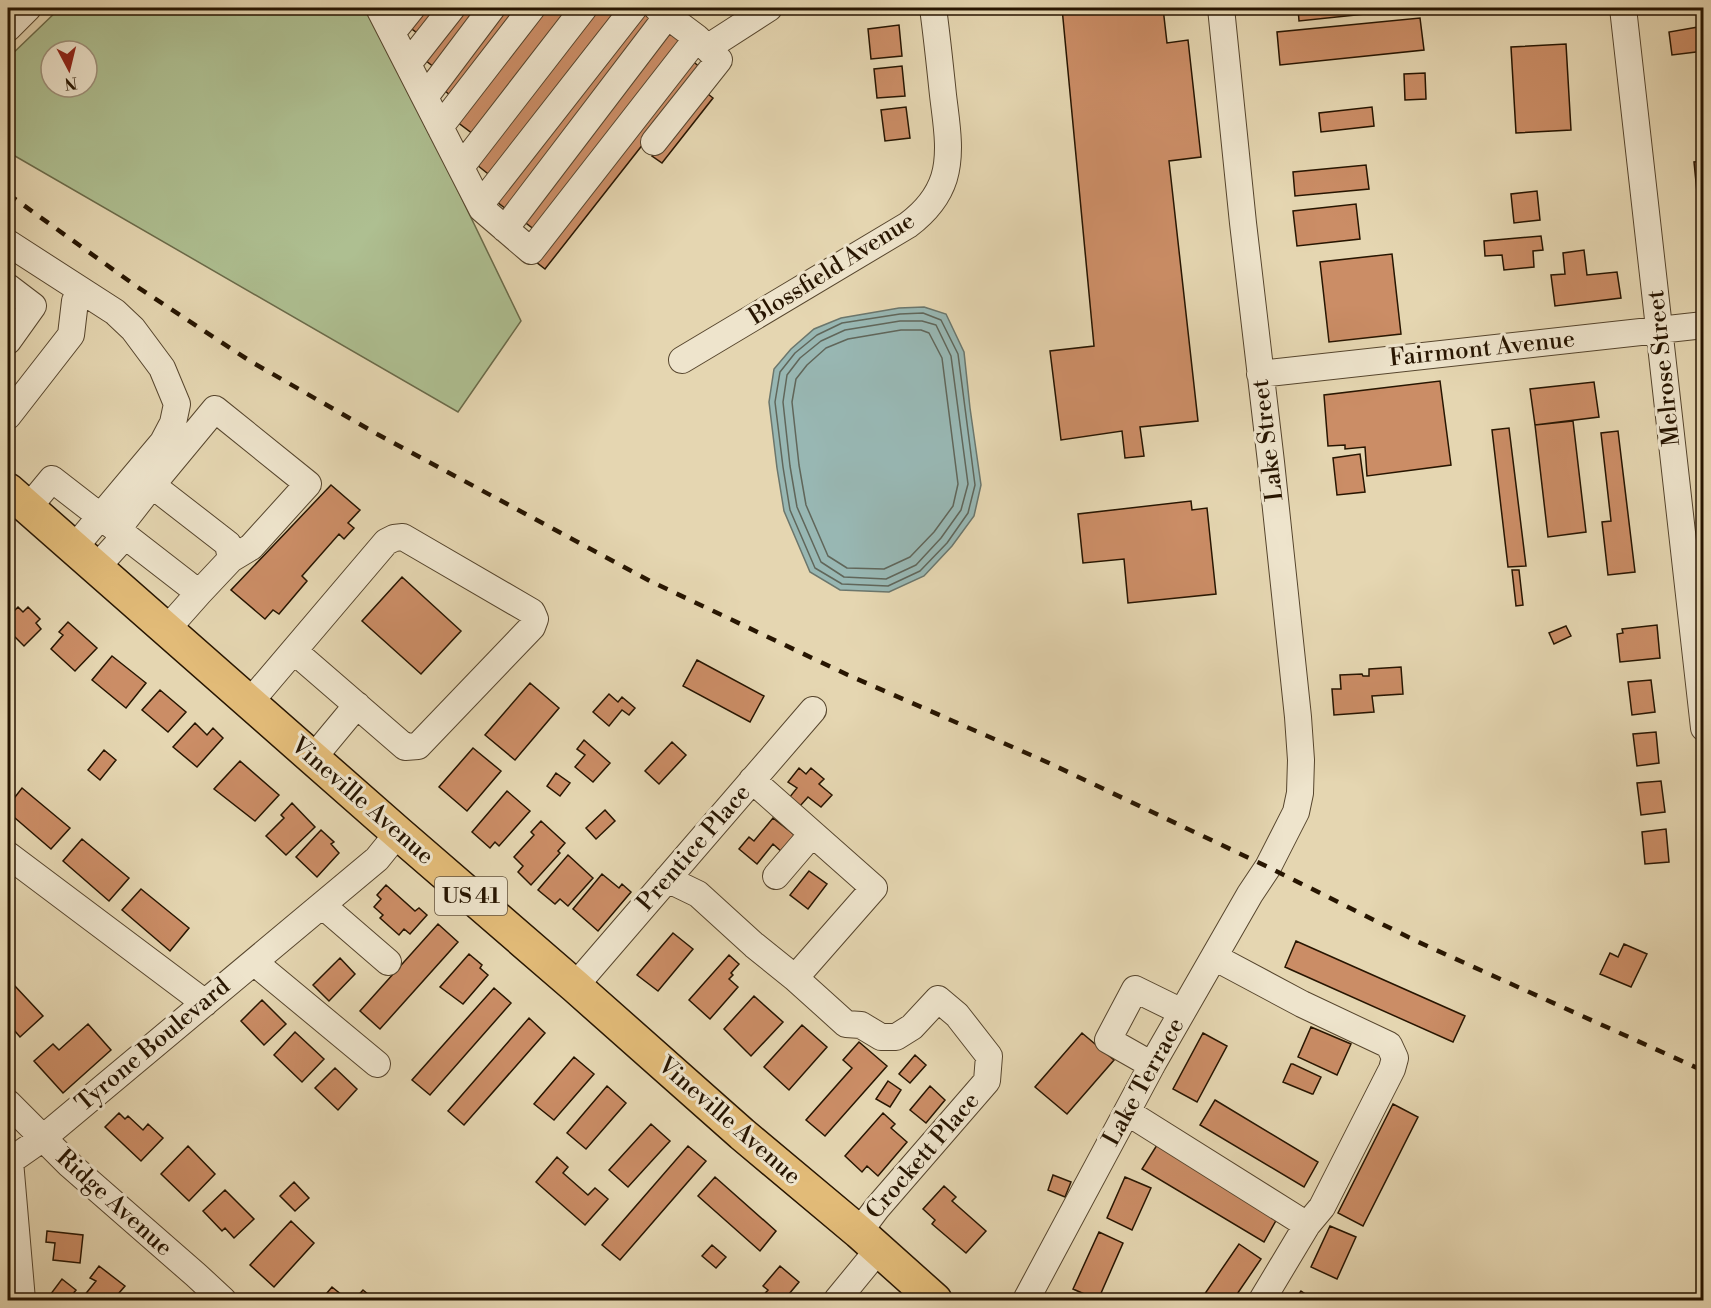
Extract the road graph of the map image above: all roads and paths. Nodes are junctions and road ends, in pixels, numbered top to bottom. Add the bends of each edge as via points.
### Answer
1 (28, 8) edge
2 (379, 8) edge
3 (412, 8) edge
4 (452, 8) edge
5 (492, 8) edge
6 (532, 8) edge
7 (584, 8) edge
8 (634, 8) edge
9 (769, 8) edge
10 (933, 8) edge
11 (1221, 8) edge
12 (1623, 8) edge
13 (662, 12) edge
14 (8, 28) edge
15 (392, 33) junction
16 (702, 43) junction
17 (408, 64) junction
18 (425, 96) junction
19 (440, 127) junction
20 (654, 142) dead end
21 (461, 167) junction
22 (480, 205) junction
23 (505, 229) junction
24 (8, 243) edge
25 (56, 274) junction
26 (8, 287) edge
27 (81, 291) junction
28 (33, 306) junction
29 (1704, 325) edge
30 (1660, 330) junction
31 (8, 341) edge
32 (682, 360) dead end
33 (1260, 374) junction
34 (8, 416) edge
35 (152, 485) junction
36 (18, 499) edge
37 (114, 528) junction
38 (85, 558) junction
39 (231, 559) junction
40 (198, 593) junction
41 (167, 629) junction
42 (294, 651) junction
43 (250, 702) junction
44 (357, 705) junction
45 (813, 710) dead end
46 (1704, 728) edge
47 (313, 758) junction
48 (752, 780) junction
49 (398, 833) junction
50 (812, 834) junction
51 (8, 855) edge
52 (1268, 867) joint
53 (776, 876) dead end
54 (668, 879) junction
55 (322, 905) junction
56 (1214, 957) junction
57 (254, 962) junction
58 (388, 962) dead end
59 (795, 978) junction
60 (575, 986) junction
61 (205, 1003) junction
62 (1182, 1012) junction
63 (377, 1064) dead end
64 (1152, 1065) junction
65 (8, 1103) edge
66 (1127, 1112) junction
67 (43, 1138) junction
68 (1307, 1225) junction
69 (868, 1241) junction
70 (17, 1288) edge
71 (223, 1300) edge
72 (837, 1300) edge
73 (936, 1300) edge
74 (1026, 1300) edge
75 (1262, 1300) edge

1 - 14 street
2 - 15 street
3 - 15 street
4 - 17 street
5 - 18 street
6 - 19 street
7 - 21 street
8 - 22 street
9 - 16 street
10 - 32 street, Blossfield Avenue via 947,160 944,177 932,201 909,225
11 - 33 street, Lake Street
12 - 30 street, Melrose Street
13 - 16 street
13 - 23 street
15 - 17 street
16 - 20 street via 719,60
16 - 23 street via 531,251
17 - 18 street
18 - 19 street
19 - 21 street
21 - 22 street
22 - 23 street
24 - 25 street
25 - 27 street
25 - 28 street
26 - 28 street
27 - 34 street via 75,302 71,335
27 - 37 street via 115,312 133,329 162,368 177,404 173,423
28 - 31 street
29 - 30 street, Fairmont Avenue
30 - 33 street, Fairmont Avenue
30 - 46 street, Melrose Street
33 - 52 street, Lake Street via 1301,760 1296,812
35 - 37 street
35 - 39 street via 228,544
35 - 39 street via 215,409 308,484 251,547
36 - 37 street via 52,479
36 - 38 main road, Vineville Avenue / US 41
37 - 38 street
37 - 40 street
38 - 41 main road, Vineville Avenue / US 41
39 - 40 street
40 - 41 street
41 - 43 main road, Vineville Avenue / US 41
42 - 43 street
42 - 44 street
42 - 44 street via 386,542 394,538 403,537 532,612 532,627 418,747 405,747
43 - 47 main road, Vineville Avenue / US 41
44 - 47 street
45 - 48 street, Prentice Place
47 - 49 main road, Vineville Avenue / US 41
48 - 50 street
48 - 54 street, Prentice Place
49 - 55 street, Tyrone Boulevard via 377,859
49 - 60 main road, Vineville Avenue / US 41
50 - 53 street
50 - 59 street via 874,888
51 - 61 street
52 - 56 street, Lake Terrace
54 - 59 street via 698,894
54 - 60 street, Prentice Place
55 - 57 street, Tyrone Boulevard
55 - 58 street
56 - 62 street, Lake Terrace
56 - 68 street via 1389,1045 1395,1058 1334,1185
57 - 61 street, Tyrone Boulevard
57 - 63 street
59 - 69 street, Crockett Place via 846,1024 861,1025 880,1037 896,1037 912,1027 938,999 957,1015 989,1056 987,1081 877,1209
60 - 69 main road, Vineville Avenue / US 41
61 - 67 street, Tyrone Boulevard
62 - 64 street, Lake Terrace
62 - 64 street via 1135,989 1108,1040
64 - 66 street, Lake Terrace
65 - 67 street, Ridge Avenue
66 - 68 street
66 - 74 street, Lake Terrace
67 - 70 street, Tyrone Boulevard via 10,1161
67 - 71 street, Ridge Avenue
68 - 75 street
69 - 72 street, Crockett Place
69 - 73 main road, Vineville Avenue / US 41

